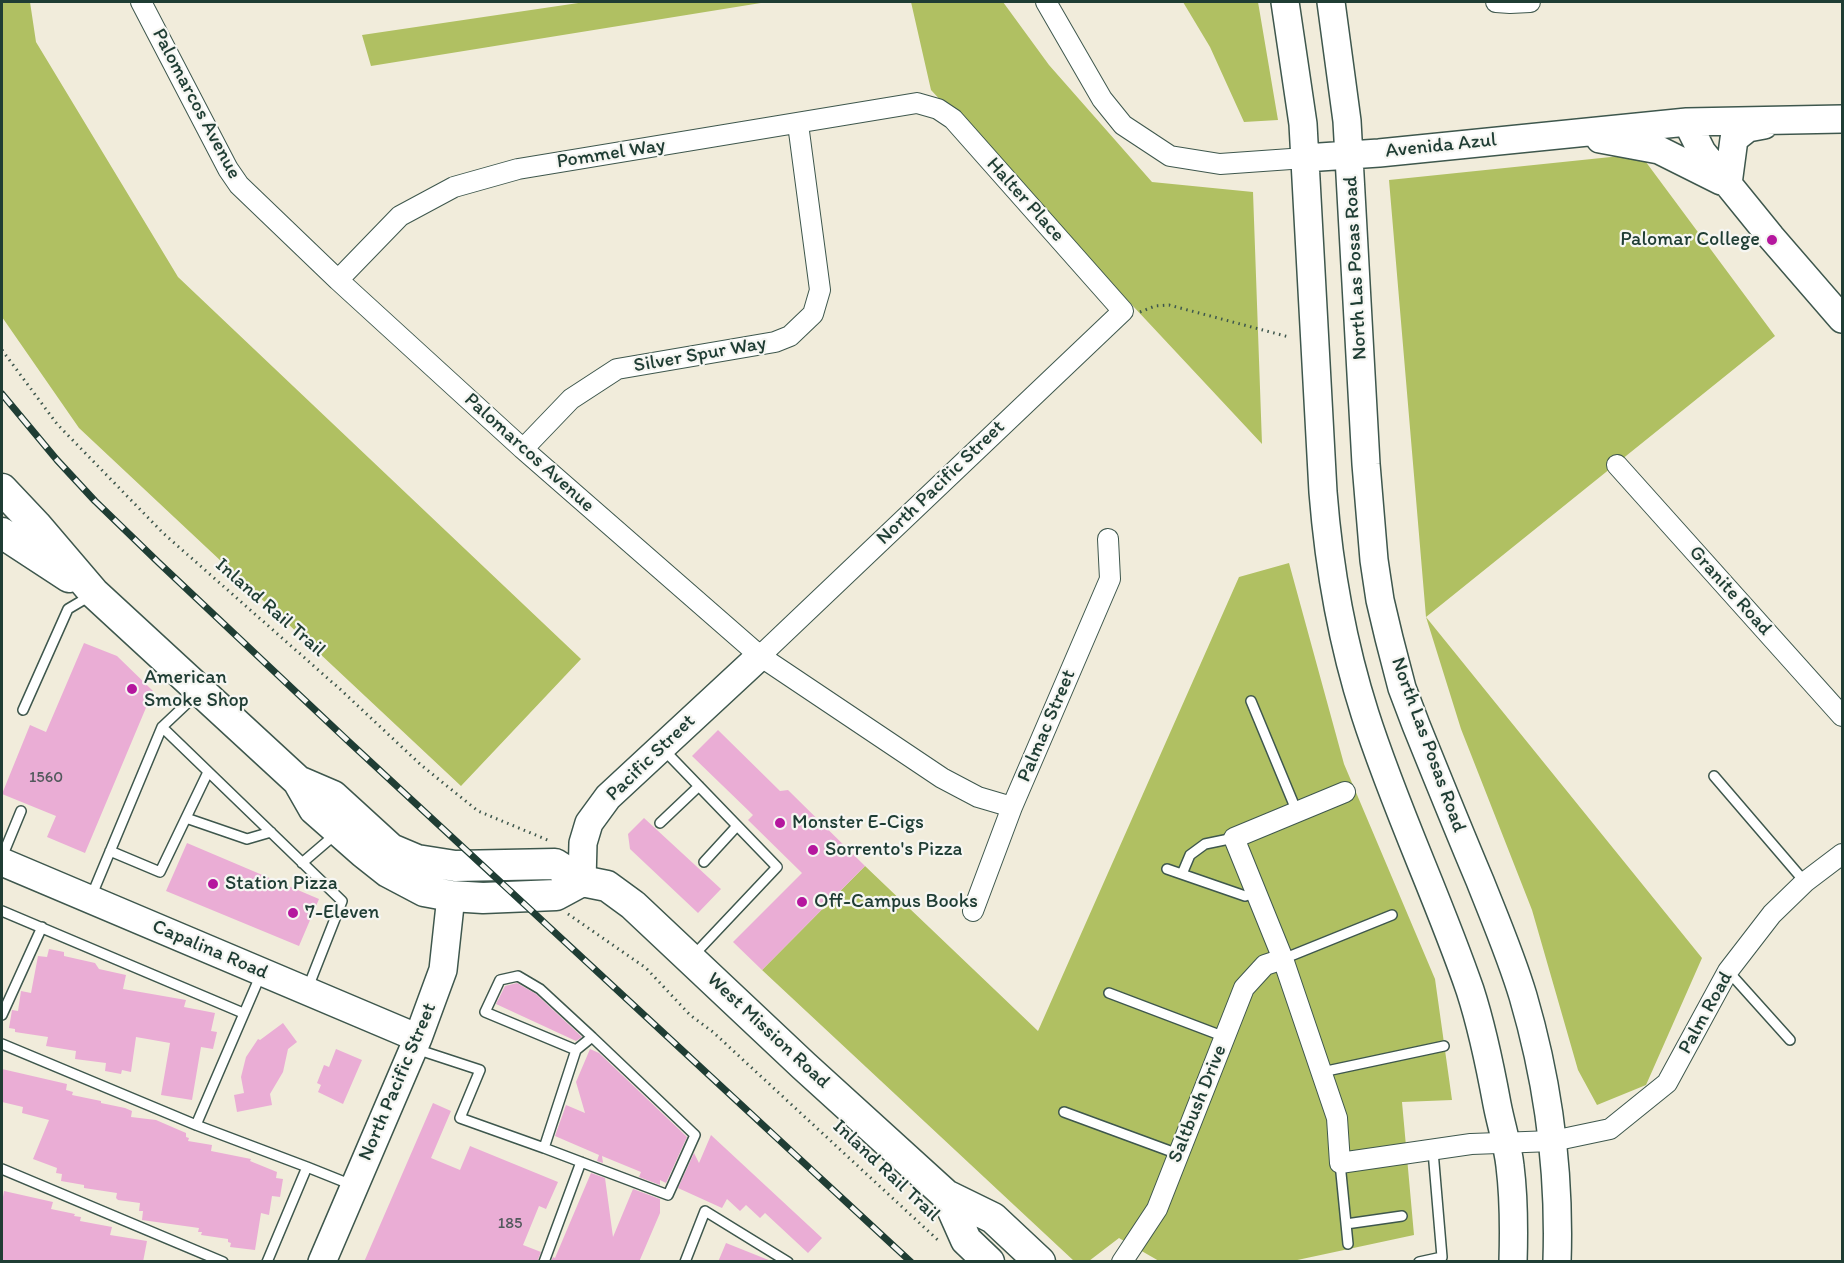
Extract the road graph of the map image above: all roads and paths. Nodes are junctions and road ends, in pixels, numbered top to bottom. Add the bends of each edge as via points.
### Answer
1 (141, 2) edge
2 (1046, 2) edge
3 (1285, 2) edge
4 (1331, 2) edge
5 (1496, 2) edge
6 (1530, 2) edge
7 (917, 103) joint
8 (1842, 119) edge
9 (1795, 120) junction
10 (1687, 122) junction
11 (798, 124) junction
12 (1572, 133) junction
13 (1350, 155) junction
14 (1305, 158) junction
15 (1728, 184) junction
16 (338, 280) junction
17 (1123, 311) junction
18 (1842, 319) edge
19 (1289, 337) dead end
20 (2, 350) edge
21 (523, 449) junction
22 (1617, 465) dead end
23 (2, 489) edge
24 (2, 533) edge
25 (1108, 539) dead end
26 (94, 593) junction
27 (760, 656) junction
28 (200, 691) junction
29 (1251, 701) dead end
30 (23, 710) dead end
31 (1842, 717) edge
32 (162, 727) junction
33 (662, 747) junction
34 (208, 772) junction
35 (1714, 776) dead end
36 (298, 782) junction
37 (699, 786) junction
38 (1345, 792) dead end
39 (1012, 807) junction
40 (21, 811) dead end
41 (1297, 812) junction
42 (186, 818) junction
43 (660, 823) dead end
44 (737, 826) junction
45 (339, 831) junction
46 (271, 832) junction
47 (1233, 838) junction
48 (556, 845) dead end
49 (110, 851) junction
50 (1842, 854) edge
51 (2, 857) edge
52 (2, 862) edge
53 (704, 862) dead end
54 (302, 863) junction
55 (1167, 869) dead end
56 (1182, 874) junction
57 (582, 882) junction
58 (1805, 882) junction
59 (1256, 892) junction
60 (451, 896) junction
61 (90, 899) junction
62 (2, 911) edge
63 (973, 911) dead end
64 (1392, 915) dead end
65 (572, 916) dead end
66 (42, 927) junction
67 (691, 959) junction
68 (1283, 959) junction
69 (262, 971) junction
70 (1728, 971) junction
71 (307, 991) junction
72 (1109, 993) dead end
73 (243, 1013) junction
74 (2, 1015) edge
75 (592, 1037) junction
76 (1224, 1037) junction
77 (1790, 1040) dead end
78 (416, 1043) junction
79 (2, 1044) edge
80 (1444, 1046) dead end
81 (576, 1050) junction
82 (1322, 1072) junction
83 (1064, 1112) dead end
84 (196, 1125) junction
85 (1553, 1141) junction
86 (1506, 1144) junction
87 (544, 1149) junction
88 (1433, 1151) junction
89 (1178, 1154) junction
90 (581, 1162) junction
91 (1340, 1163) junction
92 (307, 1167) junction
93 (2, 1169) edge
94 (355, 1186) junction
95 (946, 1195) junction
96 (1402, 1216) dead end
97 (1346, 1224) junction
98 (1348, 1244) dead end
99 (944, 1245) dead end
100 (985, 1258) edge
101 (1443, 1259) edge
102 (1125, 1260) edge
103 (223, 1262) edge
104 (267, 1262) edge
105 (322, 1262) edge
106 (544, 1262) edge
107 (685, 1262) edge
108 (788, 1262) edge
109 (1012, 1262) edge
110 (1040, 1262) edge
111 (1419, 1262) edge
112 (1513, 1262) edge
113 (1557, 1262) edge

1 - 16 street, Palomarcos Avenue via 228,169
2 - 14 street, Avenida Azul via 1102,99 1123,125 1170,156 1220,164
3 - 14 main road
4 - 13 main road, North Las Posas Road
5 - 6 street
7 - 11 street, Pommel Way
7 - 17 street, Halter Place via 954,119
8 - 9 main road, Avenida Azul
9 - 10 main road, Avenida Azul
9 - 15 main road via 1748,128 1734,139
10 - 12 main road, Avenida Azul
10 - 15 main road via 1702,152
11 - 16 street, Pommel Way via 518,169 454,187 400,216
11 - 21 street, Silver Spur Way via 820,290 813,314 790,336 775,342 617,369 571,399
12 - 13 main road, Avenida Azul
12 - 15 main road via 1659,150
13 - 14 main road, Avenida Azul
13 - 85 main road, North Las Posas Road via 1368,498 1380,600 1402,688 1523,996
14 - 86 main road via 1323,492 1336,604 1366,716 1470,991
15 - 18 main road
16 - 21 street, Palomarcos Avenue
17 - 19 path via 1139,312 1169,305
17 - 27 street, North Pacific Street
20 - 48 path, Inland Rail Trail via 57,424 163,533 421,765 478,812
21 - 27 street, Palomarcos Avenue
22 - 31 street, Granite Road
23 - 26 main road, West Mission Road
24 - 26 main road, West Mission Road
25 - 39 street, Palmac Street via 1110,579
26 - 28 main road, West Mission Road
26 - 30 lane via 68,609
27 - 33 main road, Pacific Street
27 - 39 street, Palomarcos Avenue via 942,778 978,797
28 - 32 lane
28 - 36 main road, West Mission Road
29 - 41 lane
32 - 34 lane
32 - 49 lane
33 - 37 lane
33 - 57 main road, Pacific Street via 608,797 589,823 583,843
34 - 42 lane
34 - 46 lane
35 - 58 lane
36 - 45 main road, West Mission Road via 314,809
36 - 57 main road, West Mission Road via 333,796 392,849 417,860 455,866 555,864
37 - 43 lane
37 - 44 lane
38 - 41 street
39 - 63 street, Palmac Street
40 - 51 lane
41 - 47 street
42 - 46 lane via 247,839
42 - 49 lane via 160,872
44 - 53 lane
44 - 67 lane via 777,867
45 - 54 lane
45 - 60 main road, West Mission Road via 405,882 424,891
46 - 54 lane
47 - 56 lane via 1204,844 1190,855
47 - 59 street
49 - 61 lane
50 - 58 street, Palm Road
52 - 61 main road, Capalina Road
54 - 71 lane via 342,901
55 - 56 lane
56 - 59 lane via 1245,896
57 - 60 main road, West Mission Road via 556,895
57 - 67 main road, West Mission Road via 607,886
58 - 70 street, Palm Road via 1772,914
59 - 68 street
60 - 78 main road, North Pacific Street via 443,970
61 - 69 main road, Capalina Road
62 - 66 lane
64 - 68 lane
65 - 99 path, Inland Rail Trail via 646,968 690,1015
66 - 73 lane
66 - 74 lane
67 - 95 main road, West Mission Road
68 - 76 street, Saltbush Drive via 1265,965 1245,988
68 - 82 street
69 - 71 main road, Capalina Road
69 - 73 lane
70 - 77 lane
70 - 85 street, Palm Road via 1667,1083 1610,1129
71 - 78 main road, Capalina Road
72 - 76 lane
73 - 84 lane
75 - 81 lane
75 - 81 lane via 540,989 518,976 500,980 484,1012
75 - 90 lane via 695,1135 668,1195
76 - 89 street, Saltbush Drive
78 - 87 lane via 480,1070 460,1118
78 - 94 main road, North Pacific Street
79 - 84 lane
80 - 82 lane
81 - 87 lane
82 - 91 street via 1337,1118
83 - 89 lane
84 - 92 lane
85 - 86 street, Palm Road
85 - 113 main road, North Las Posas Road
86 - 88 street via 1471,1144
86 - 112 main road via 1514,1204
87 - 90 lane
88 - 91 street
88 - 101 lane
89 - 102 street, Saltbush Drive via 1157,1209
90 - 106 lane
91 - 97 lane
92 - 94 lane
92 - 104 lane
93 - 103 lane
94 - 105 main road, North Pacific Street
95 - 100 main road, West Mission Road via 966,1240
95 - 110 main road, West Mission Road via 993,1218
96 - 97 lane
97 - 98 lane
100 - 109 main road
101 - 111 lane
107 - 108 lane via 705,1211

